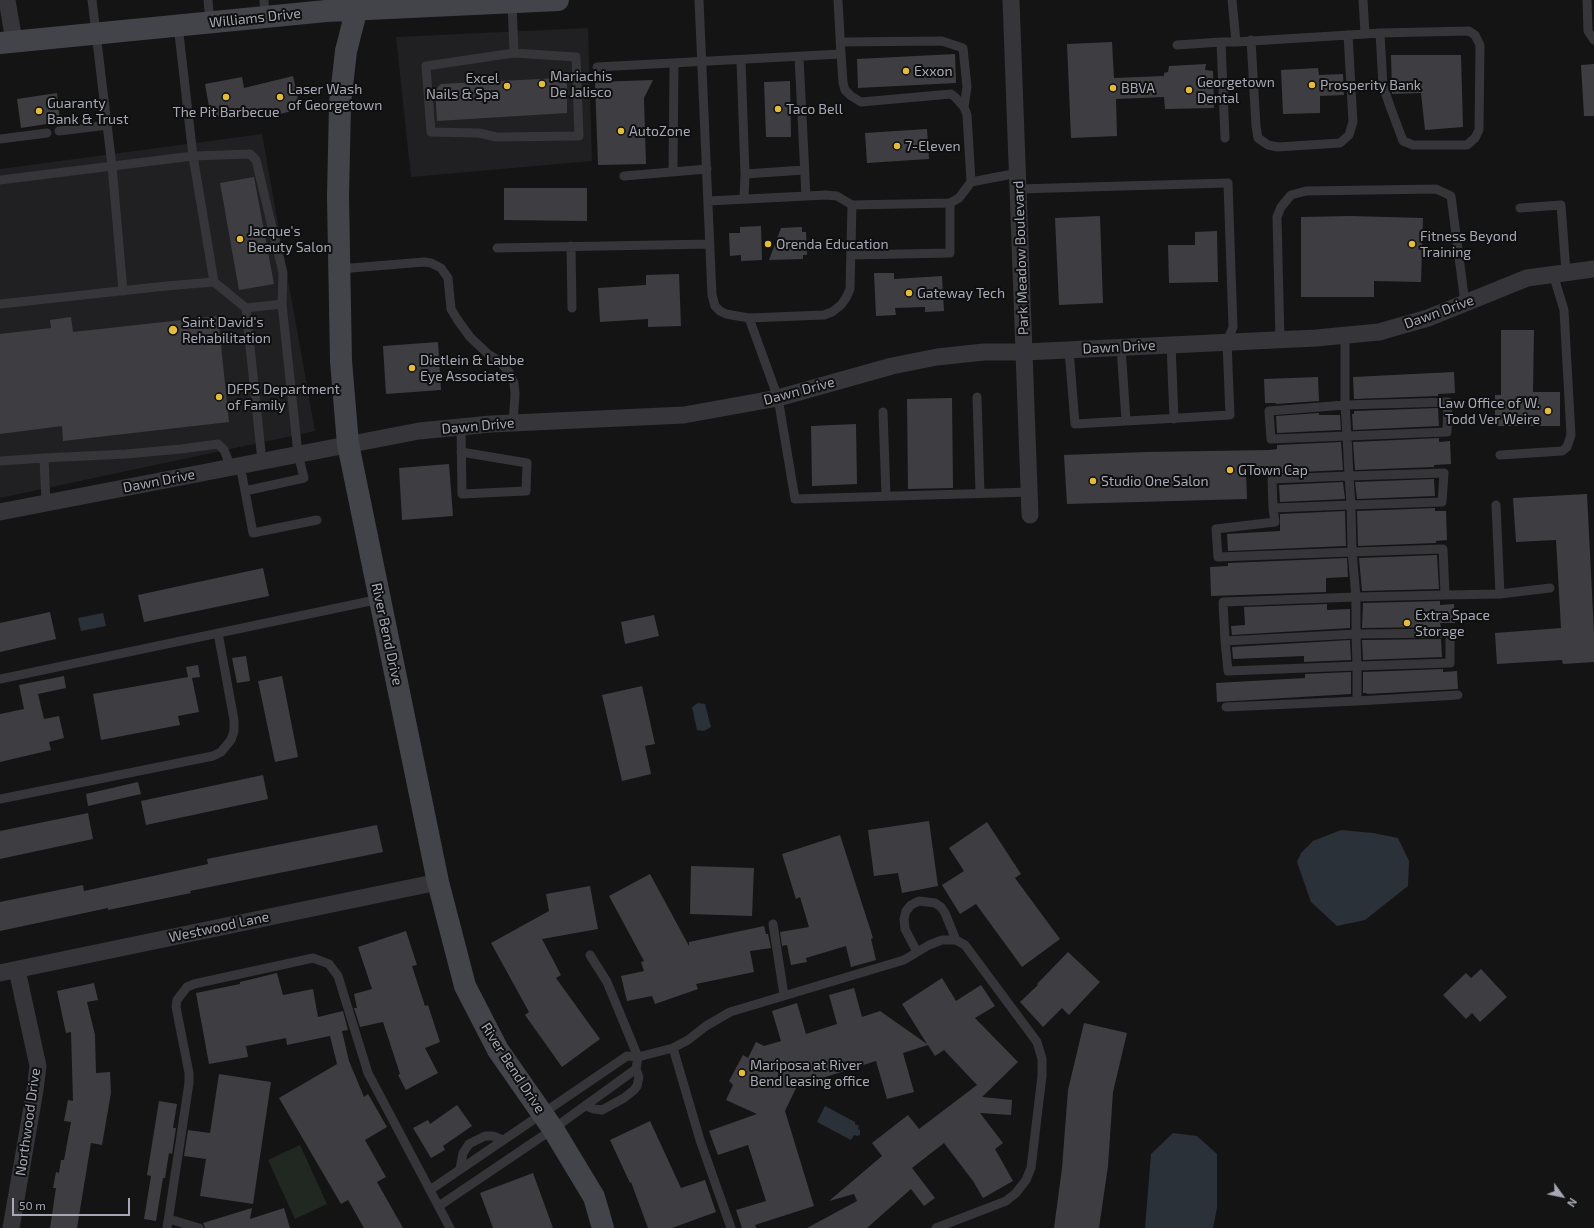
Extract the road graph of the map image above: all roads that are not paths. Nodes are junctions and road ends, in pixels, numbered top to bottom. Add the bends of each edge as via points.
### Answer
1 (7, 0) edge
2 (92, 0) edge
3 (208, 0) edge
4 (558, 0) edge
5 (698, 0) edge
6 (838, 0) edge
7 (1011, 0) edge
8 (1232, 0) edge
9 (1363, 0) edge
10 (1587, 0) edge
11 (488, 2) edge
12 (512, 2) junction
13 (357, 5) edge
14 (264, 8) edge
15 (210, 22) junction
16 (178, 25) junction
17 (97, 33) junction
18 (1380, 33) junction
19 (1348, 34) junction
20 (1365, 34) junction
21 (1251, 40) junction
22 (1594, 40) edge
23 (7, 42) edge
24 (840, 42) junction
25 (1222, 42) junction
26 (1236, 42) junction
27 (1177, 45) dead end
28 (514, 53) junction
29 (841, 54) junction
30 (799, 57) junction
31 (741, 60) junction
32 (701, 63) junction
33 (674, 64) junction
34 (598, 67) dead end
35 (964, 107) junction
36 (108, 125) junction
37 (59, 131) dead end
38 (47, 133) dead end
39 (1225, 138) dead end
40 (0, 139) edge
41 (193, 156) junction
42 (112, 166) junction
43 (706, 169) junction
44 (804, 170) junction
45 (673, 172) junction
46 (745, 174) junction
47 (624, 176) dead end
48 (0, 180) edge
49 (1018, 181) junction
50 (971, 182) junction
51 (806, 196) junction
52 (744, 199) junction
53 (708, 201) junction
54 (950, 203) junction
55 (852, 205) junction
56 (1520, 208) dead end
57 (710, 244) junction
58 (571, 246) junction
59 (497, 248) dead end
60 (851, 255) junction
61 (339, 269) junction
62 (1594, 269) edge
63 (1559, 273) junction
64 (214, 282) junction
65 (123, 291) junction
66 (1465, 303) junction
67 (0, 304) edge
68 (282, 304) junction
69 (246, 308) junction
70 (572, 308) dead end
71 (749, 318) junction
72 (1345, 335) junction
73 (1280, 340) junction
74 (1227, 342) junction
75 (1171, 344) junction
76 (1121, 347) junction
77 (1070, 350) junction
78 (1025, 352) junction
79 (977, 397) dead end
80 (778, 398) junction
81 (1345, 405) junction
82 (882, 412) dead end
83 (1174, 419) junction
84 (1126, 421) junction
85 (513, 423) junction
86 (461, 427) junction
87 (1347, 436) junction
88 (348, 444) junction
89 (461, 452) junction
90 (298, 454) junction
91 (1500, 455) dead end
92 (44, 458) junction
93 (0, 461) edge
94 (262, 461) junction
95 (235, 466) junction
96 (1349, 476) junction
97 (245, 491) junction
98 (1030, 492) junction
99 (980, 493) junction
100 (886, 496) junction
101 (46, 503) junction
102 (1351, 505) junction
103 (1496, 505) dead end
104 (1273, 508) junction
105 (0, 512) edge
106 (1030, 515) dead end
107 (317, 520) dead end
108 (1352, 552) junction
109 (1550, 588) dead end
110 (1500, 594) junction
111 (1445, 595) junction
112 (1356, 597) junction
113 (380, 599) junction
114 (218, 633) junction
115 (1356, 634) junction
116 (1225, 641) junction
117 (1357, 666) junction
118 (0, 679) edge
119 (1458, 695) dead end
120 (1357, 701) junction
121 (1226, 707) dead end
122 (0, 799) edge
123 (438, 882) junction
124 (773, 924) dead end
125 (956, 940) junction
126 (917, 952) junction
127 (590, 955) dead end
128 (17, 970) junction
129 (0, 973) edge
130 (784, 995) junction
131 (673, 1048) junction
132 (638, 1057) junction
133 (636, 1069) junction
134 (586, 1106) junction
135 (548, 1121) junction
136 (503, 1140) junction
137 (460, 1170) junction
138 (430, 1190) junction
139 (439, 1206) junction
140 (168, 1223) edge
141 (12, 1228) edge
142 (199, 1228) edge
143 (450, 1228) edge
144 (603, 1228) edge
145 (731, 1228) edge
146 (936, 1228) edge

1 - 23 street
2 - 17 lane
3 - 15 lane
4 - 12 street, Williams Drive
5 - 32 lane
6 - 24 lane
7 - 49 street, Park Meadow Boulevard
8 - 26 lane
9 - 20 lane
10 - 22 lane via 1588,31
11 - 12 street, Williams Drive
11 - 13 street, Williams Drive
12 - 28 lane
13 - 14 street, Williams Drive
13 - 61 street, River Bend Drive via 346,50 340,104
14 - 15 street, Williams Drive
15 - 16 street, Williams Drive
16 - 17 street, Williams Drive
16 - 41 lane
17 - 23 street, Williams Drive
17 - 36 lane
18 - 18 lane via 1469,31 1476,35 1480,45 1479,130 1467,145 1413,145 1403,141 1384,86
18 - 20 lane
19 - 20 lane
19 - 21 lane
19 - 21 lane via 1353,122 1349,135 1340,143 1332,144 1278,147 1258,138
21 - 26 lane
24 - 29 lane
24 - 35 lane via 942,42 963,48 967,88
25 - 26 lane
25 - 27 lane
25 - 39 lane
28 - 28 lane via 576,57 579,136 496,138 480,133 432,132 426,66
29 - 30 lane
29 - 35 lane via 843,83 850,96 861,102 951,94
30 - 31 lane
30 - 44 lane
31 - 32 lane
31 - 46 lane
32 - 33 lane
32 - 43 lane
33 - 34 lane
33 - 45 lane
35 - 50 lane via 967,115
36 - 37 lane
36 - 42 lane
38 - 40 lane
41 - 42 lane
41 - 64 lane
41 - 68 lane via 250,154 256,160 283,274
42 - 48 lane
42 - 65 lane
43 - 45 lane
43 - 53 lane
44 - 46 lane
44 - 51 lane
45 - 47 lane
46 - 52 lane
49 - 50 lane
49 - 74 lane via 1228,183 1233,327
49 - 78 street, Park Meadow Boulevard
50 - 54 lane via 959,198
51 - 52 lane
51 - 55 lane via 837,196
52 - 53 lane
53 - 57 lane
54 - 55 lane
54 - 60 lane via 950,253
55 - 60 lane
56 - 63 lane via 1561,205
57 - 58 lane
57 - 71 lane via 712,295 715,306 726,314
58 - 59 lane
58 - 70 lane
60 - 71 lane via 850,289 841,306 832,312 824,315
61 - 85 lane via 424,262 441,268 448,278 451,309 457,319 470,337 509,372 515,394
61 - 88 street, River Bend Drive via 341,361
62 - 63 street, Dawn Drive
63 - 66 street, Dawn Drive via 1527,278
63 - 91 lane via 1564,310 1571,435 1567,447 1562,451
64 - 65 lane
64 - 69 lane
65 - 67 lane
66 - 72 street, Dawn Drive via 1428,318 1379,332
66 - 73 lane via 1451,196 1436,189 1306,191 1291,195 1280,207 1277,217
68 - 69 lane
68 - 90 lane
69 - 94 lane
71 - 80 lane
72 - 73 street, Dawn Drive
72 - 81 lane
73 - 74 street, Dawn Drive
74 - 75 street, Dawn Drive
74 - 83 lane via 1230,415
75 - 76 street, Dawn Drive
75 - 83 lane
76 - 77 street, Dawn Drive
76 - 84 lane
77 - 78 street, Dawn Drive
77 - 84 lane via 1074,424
78 - 80 street, Dawn Drive via 984,352 930,358
78 - 98 street, Park Meadow Boulevard
79 - 99 lane
80 - 85 street, Dawn Drive via 684,415
80 - 100 lane via 794,499
81 - 87 lane
81 - 87 lane via 1270,411 1270,425 1271,439
81 - 87 lane via 1448,402 1447,432
82 - 100 lane
83 - 84 lane
85 - 86 street, Dawn Drive
86 - 88 street, Dawn Drive via 419,431
86 - 89 lane
87 - 96 lane
88 - 90 street, Dawn Drive
88 - 113 street, River Bend Drive
89 - 89 lane via 462,494 526,491 527,463
90 - 94 street, Dawn Drive
90 - 97 lane via 304,478
92 - 93 lane
92 - 95 lane via 180,450 218,444
92 - 101 lane
94 - 95 street, Dawn Drive
95 - 97 lane
95 - 101 street, Dawn Drive
96 - 102 lane
96 - 102 lane via 1444,473 1442,502
96 - 104 lane via 1272,479
97 - 107 lane via 253,532
98 - 99 lane
98 - 106 street, Park Meadow Boulevard
99 - 100 lane
101 - 105 street, Dawn Drive
102 - 104 lane
102 - 108 lane
103 - 110 lane
104 - 108 lane via 1275,522 1216,529 1218,558
108 - 111 lane via 1444,549
108 - 112 lane
109 - 110 lane
110 - 111 lane
111 - 112 lane
112 - 115 lane
112 - 116 lane via 1223,602
113 - 114 lane
113 - 123 street, River Bend Drive
114 - 118 lane
114 - 122 lane via 234,720 231,740 221,752 206,758
115 - 116 lane
115 - 117 lane
115 - 117 lane via 1450,633 1450,663
116 - 117 lane via 1228,671
117 - 120 lane
119 - 120 lane
120 - 121 lane
123 - 128 street, Westwood Lane
123 - 135 street, River Bend Drive via 465,986 498,1050
124 - 130 lane
125 - 126 lane via 942,940
125 - 126 lane via 941,907 935,903 919,901 911,905 904,919 905,929
125 - 146 lane via 965,945 1037,1042 1042,1059 1042,1076 1031,1168 1026,1180 1006,1201
126 - 130 lane via 904,960
127 - 132 lane via 607,982
128 - 129 street, Westwood Lane
128 - 141 street, Northwood Drive via 38,1066
130 - 131 lane via 730,1012
131 - 132 lane
131 - 145 lane via 700,1140
132 - 133 lane
132 - 135 lane via 627,1056
133 - 134 lane
133 - 134 lane via 639,1077 637,1086 624,1098 602,1110
134 - 135 lane
135 - 136 lane
135 - 139 lane
135 - 144 street, River Bend Drive via 594,1197
136 - 137 lane
136 - 137 lane via 485,1136 469,1144 463,1153
137 - 138 lane
138 - 139 lane
138 - 140 lane via 368,1073 338,976 329,964 313,958 194,984 187,987 177,1000 189,1083
139 - 143 lane
140 - 142 lane

